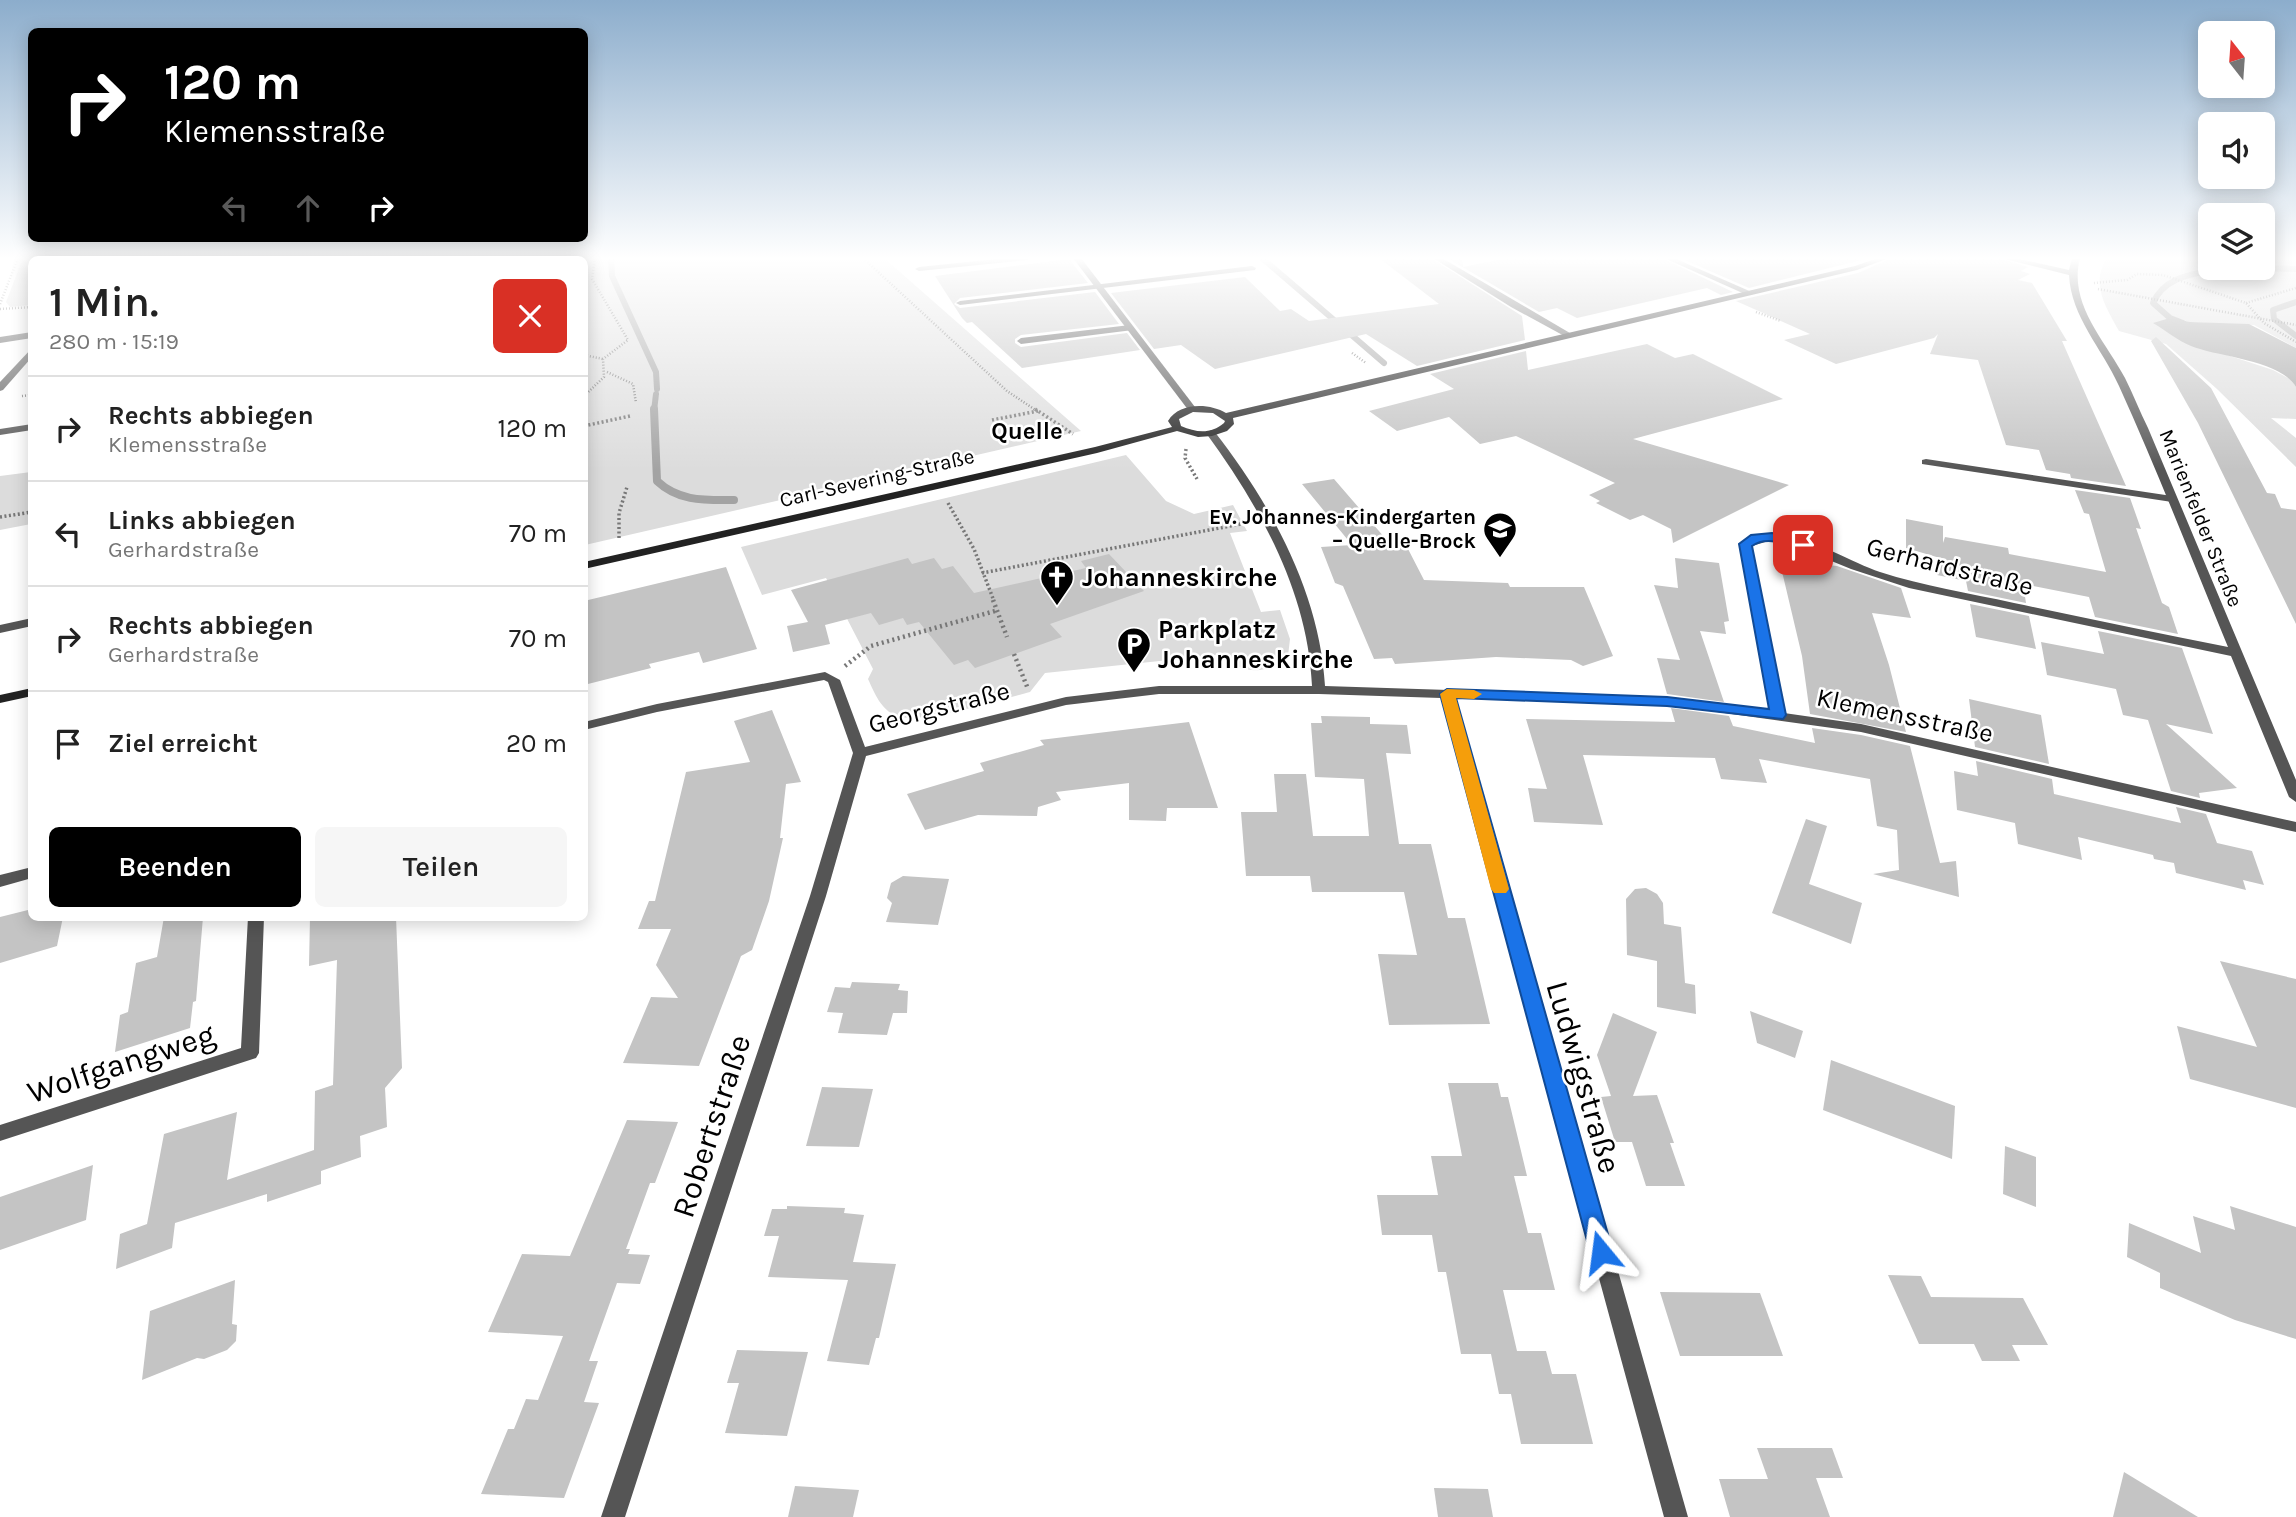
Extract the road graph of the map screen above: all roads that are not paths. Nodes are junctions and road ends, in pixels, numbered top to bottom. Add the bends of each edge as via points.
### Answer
1 (1130, 328) edge
2 (1123, 329) edge
3 (1558, 329) edge
4 (1601, 329) edge
5 (2092, 329) edge
6 (28, 336) edge
7 (1571, 336) junction
8 (0, 340) edge
9 (1021, 341) dead end
10 (28, 356) edge
11 (0, 388) edge
12 (1192, 409) junction
13 (1227, 416) junction
14 (28, 428) edge
15 (1178, 428) junction
16 (0, 432) edge
17 (1211, 433) junction
18 (1926, 462) dead end
19 (2172, 499) junction
20 (588, 565) edge
21 (28, 623) edge
22 (0, 629) edge
23 (2236, 653) junction
24 (1319, 690) junction
25 (28, 693) edge
26 (1447, 694) junction
27 (0, 699) edge
28 (1778, 715) junction
29 (588, 725) edge
30 (860, 753) junction
31 (2296, 797) edge
32 (2296, 827) edge
33 (28, 873) edge
34 (0, 881) edge
35 (256, 921) edge
36 (0, 1133) edge
37 (613, 1517) edge
38 (1676, 1517) edge

1 - 12 street
2 - 9 street
3 - 7 street
4 - 7 street
5 - 19 street, Marienfelder Straße via 2119,377
6 - 8 street
7 - 13 street
10 - 11 street
12 - 13 street
12 - 15 street via 1175,417
13 - 17 street via 1226,428
14 - 16 street
15 - 17 street
15 - 20 street, Carl-Severing-Straße
17 - 24 street via 1268,521 1314,636
18 - 19 street
19 - 23 street, Marienfelder Straße
21 - 22 street
23 - 28 street, Gerhardstraße via 1913,585 1789,541 1756,538 1746,544
23 - 31 street, Marienfelder Straße
24 - 26 street, Klemensstraße
24 - 30 street, Georgstraße via 1159,690 1088,698
25 - 27 street
26 - 28 street, Klemensstraße via 1667,701
26 - 38 street, Ludwigstraße
28 - 32 street, Klemensstraße via 1861,728
29 - 30 street, Georgstraße via 705,698 831,677
30 - 37 street, Robertstraße via 818,896
33 - 34 street
35 - 36 street, Wolfgangweg via 250,1053

